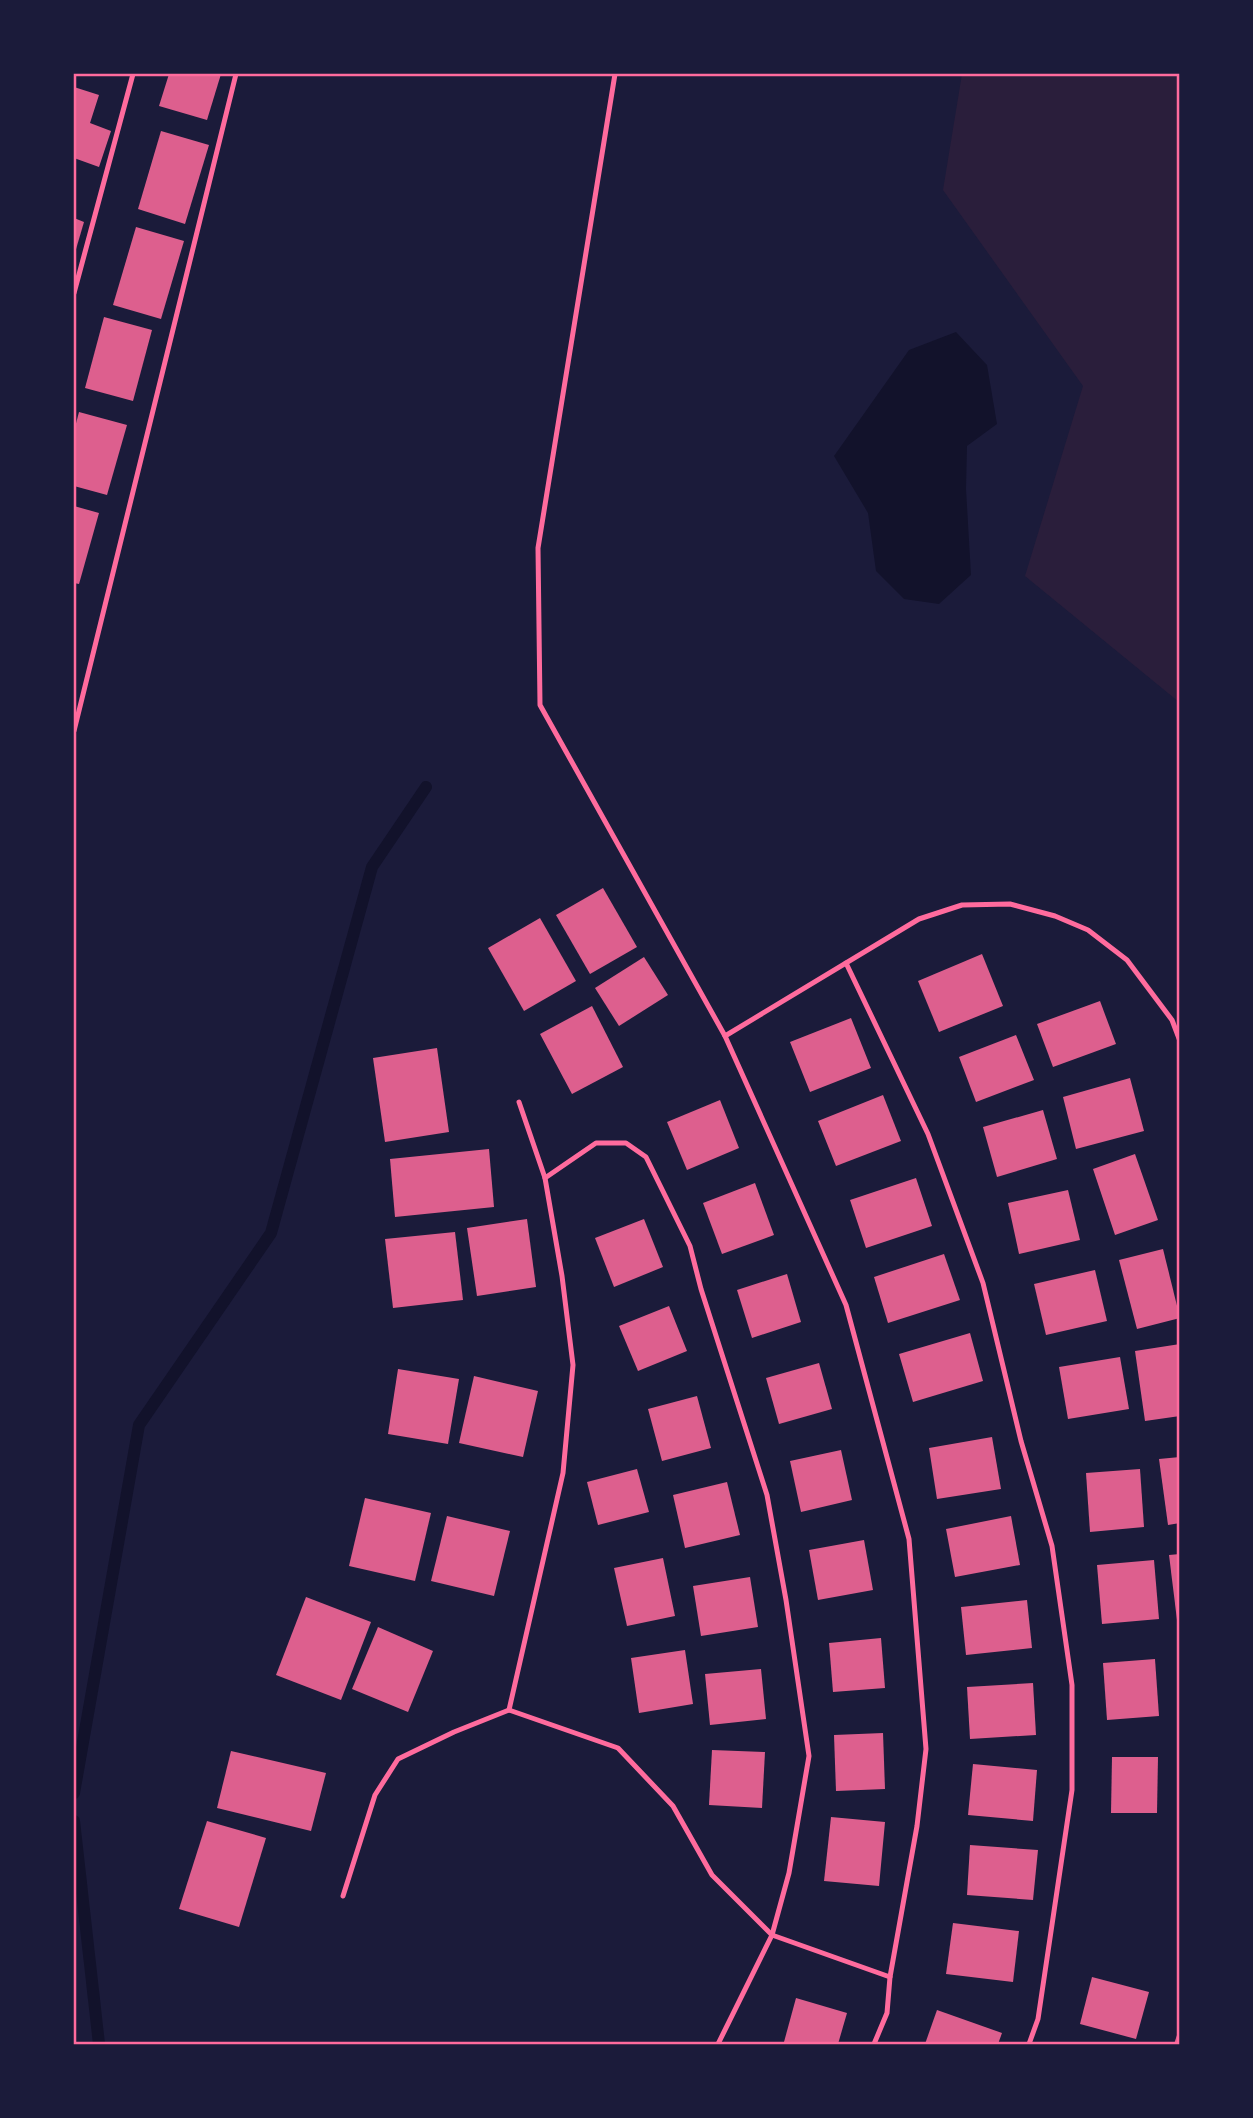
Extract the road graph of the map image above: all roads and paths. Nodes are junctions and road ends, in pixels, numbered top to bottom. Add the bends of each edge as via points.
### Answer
1 (133, 74) edge
2 (236, 74) edge
3 (615, 74) edge
4 (74, 293) edge
5 (74, 731) edge
6 (846, 963) junction
7 (725, 1036) junction
8 (1180, 1041) edge
9 (519, 1102) dead end
10 (545, 1178) junction
11 (509, 1710) junction
12 (343, 1896) dead end
13 (772, 1935) junction
14 (890, 1978) junction
15 (718, 2045) edge
16 (874, 2045) edge
17 (1029, 2045) edge

1 - 4 lane
2 - 5 lane
3 - 7 lane via 538,548 540,705
6 - 7 lane
6 - 8 lane via 919,919 962,905 1010,904 1088,930 1127,960 1172,1020
6 - 17 lane via 928,1134 983,1283 1052,1546 1072,1685 1072,1790 1038,2019
7 - 14 lane via 846,1305 909,1539 926,1749
9 - 10 lane
10 - 11 lane via 573,1365 563,1473
10 - 13 lane via 596,1143 626,1143 646,1157 690,1246 766,1495 809,1756 789,1873
11 - 12 lane via 398,1759 375,1795
11 - 13 lane via 618,1748 673,1806 712,1875
13 - 14 lane
13 - 15 lane
14 - 16 lane via 887,2013

